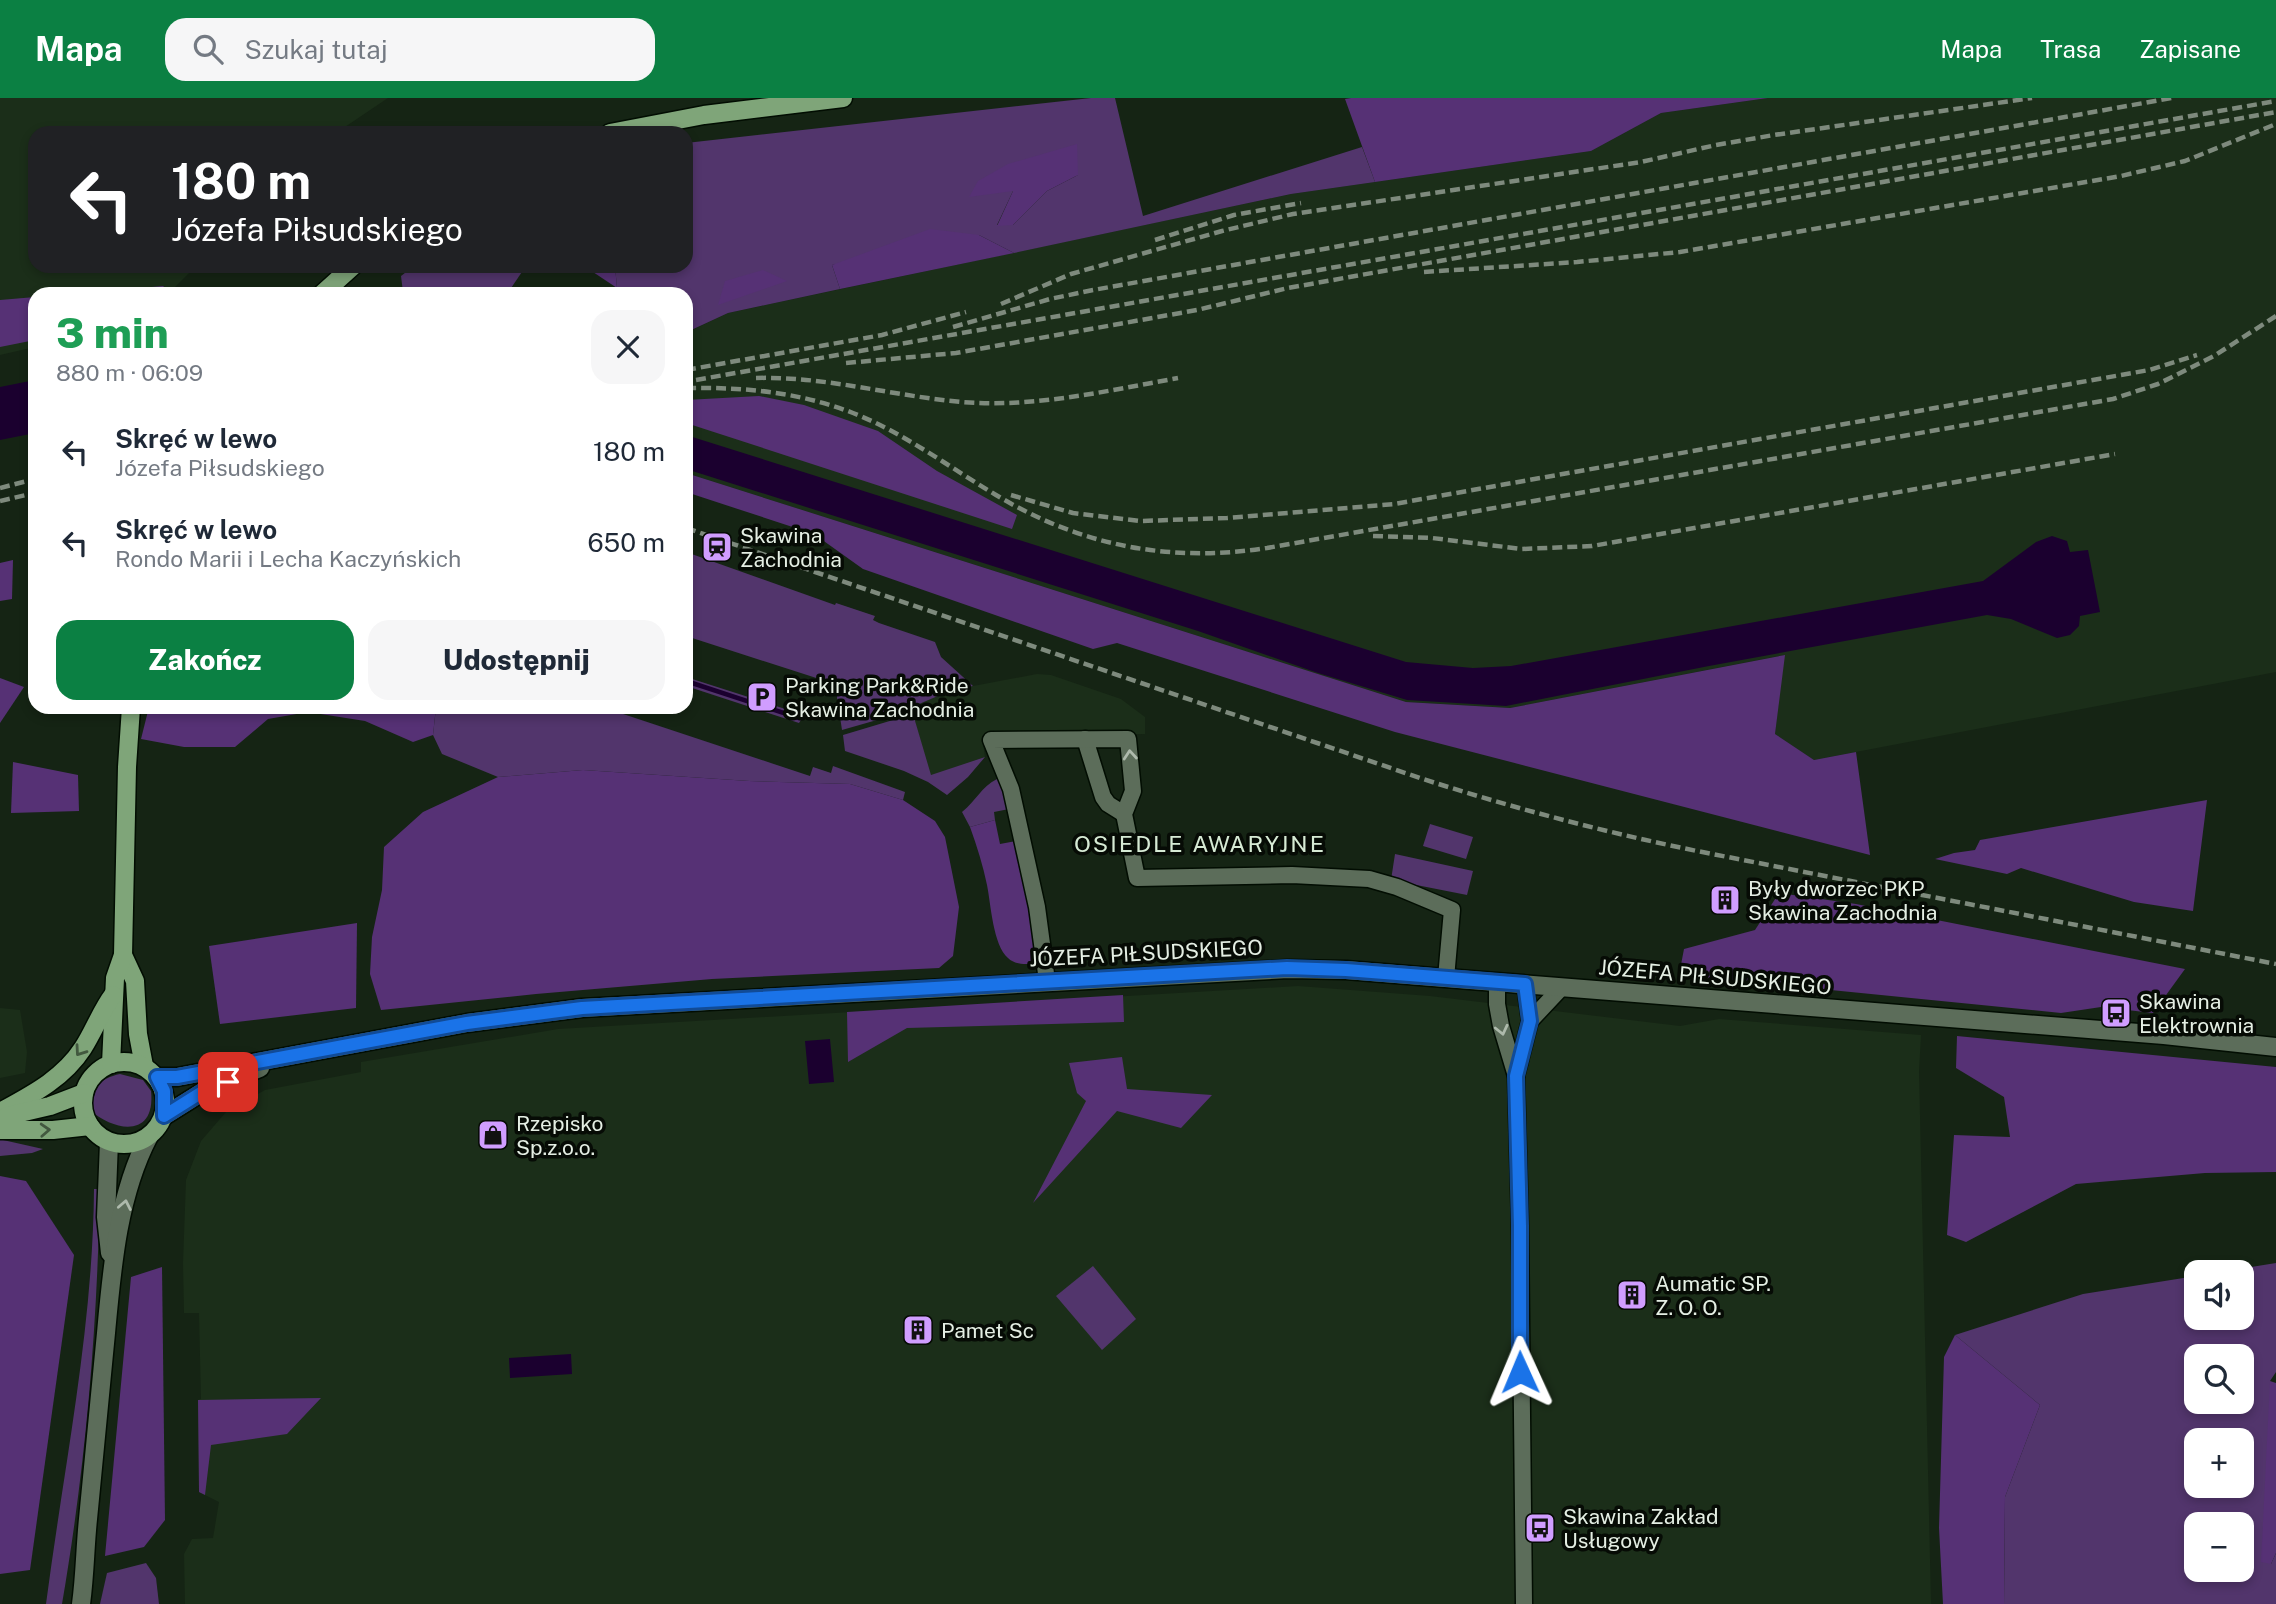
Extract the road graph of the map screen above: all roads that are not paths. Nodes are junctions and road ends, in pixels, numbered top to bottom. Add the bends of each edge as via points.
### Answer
1 (843, 98) edge
2 (647, 126) edge
3 (345, 273) edge
4 (330, 287) edge
5 (131, 714) edge
6 (1085, 739) junction
7 (1124, 814) junction
8 (123, 955) junction
9 (1446, 978) junction
10 (1047, 981) junction
11 (1497, 982) junction
12 (1525, 984) junction
13 (1562, 987) junction
14 (115, 992) junction
15 (1530, 1021) junction
16 (2276, 1047) edge
17 (273, 1061) junction
18 (111, 1063) junction
19 (150, 1071) junction
20 (1516, 1076) junction
21 (84, 1093) junction
22 (0, 1112) edge
23 (164, 1116) junction
24 (0, 1118) edge
25 (90, 1126) junction
26 (0, 1130) edge
27 (149, 1136) junction
28 (109, 1142) junction
29 (112, 1272) junction
30 (88, 1523) junction
31 (68, 1604) edge
32 (81, 1604) edge
33 (1524, 1604) edge

1 - 2 main road
3 - 4 main road
5 - 8 main road
6 - 7 street via 1103,797
7 -> 6 street via 1133,791 1128,739
6 - 10 street via 991,740 1011,789 1037,907
7 - 9 street via 1137,878 1292,875 1368,879 1452,910
8 - 14 main road
8 - 19 main road via 135,981 138,1034
9 - 10 main road, JÓZEFA PIŁSUDSKIEGO via 1287,968
9 - 11 main road, JÓZEFA PIŁSUDSKIEGO
10 - 17 main road, JÓZEFA PIŁSUDSKIEGO via 582,1008 467,1023
11 - 12 main road, JÓZEFA PIŁSUDSKIEGO
11 -> 20 street via 1501,1026
12 - 13 main road, JÓZEFA PIŁSUDSKIEGO
12 - 15 street
13 - 15 street
13 - 16 main road, JÓZEFA PIŁSUDSKIEGO
14 - 18 main road
14 -> 22 main road via 66,1069
15 - 20 street
17 - 19 main road, JÓZEFA PIŁSUDSKIEGO via 177,1077
17 - 23 main road, JÓZEFA PIŁSUDSKIEGO via 207,1089
18 - 19 main road via 128,1061
18 - 21 main road via 91,1078
19 - 23 main road via 164,1091
20 - 33 street
21 - 24 main road
21 - 25 main road via 83,1110
23 - 27 main road
26 -> 25 main road
25 - 28 main road
27 - 28 main road via 134,1143
29 -> 27 main road via 130,1183
28 - 29 main road via 106,1217
29 - 30 main road
30 - 31 main road
30 - 32 main road

